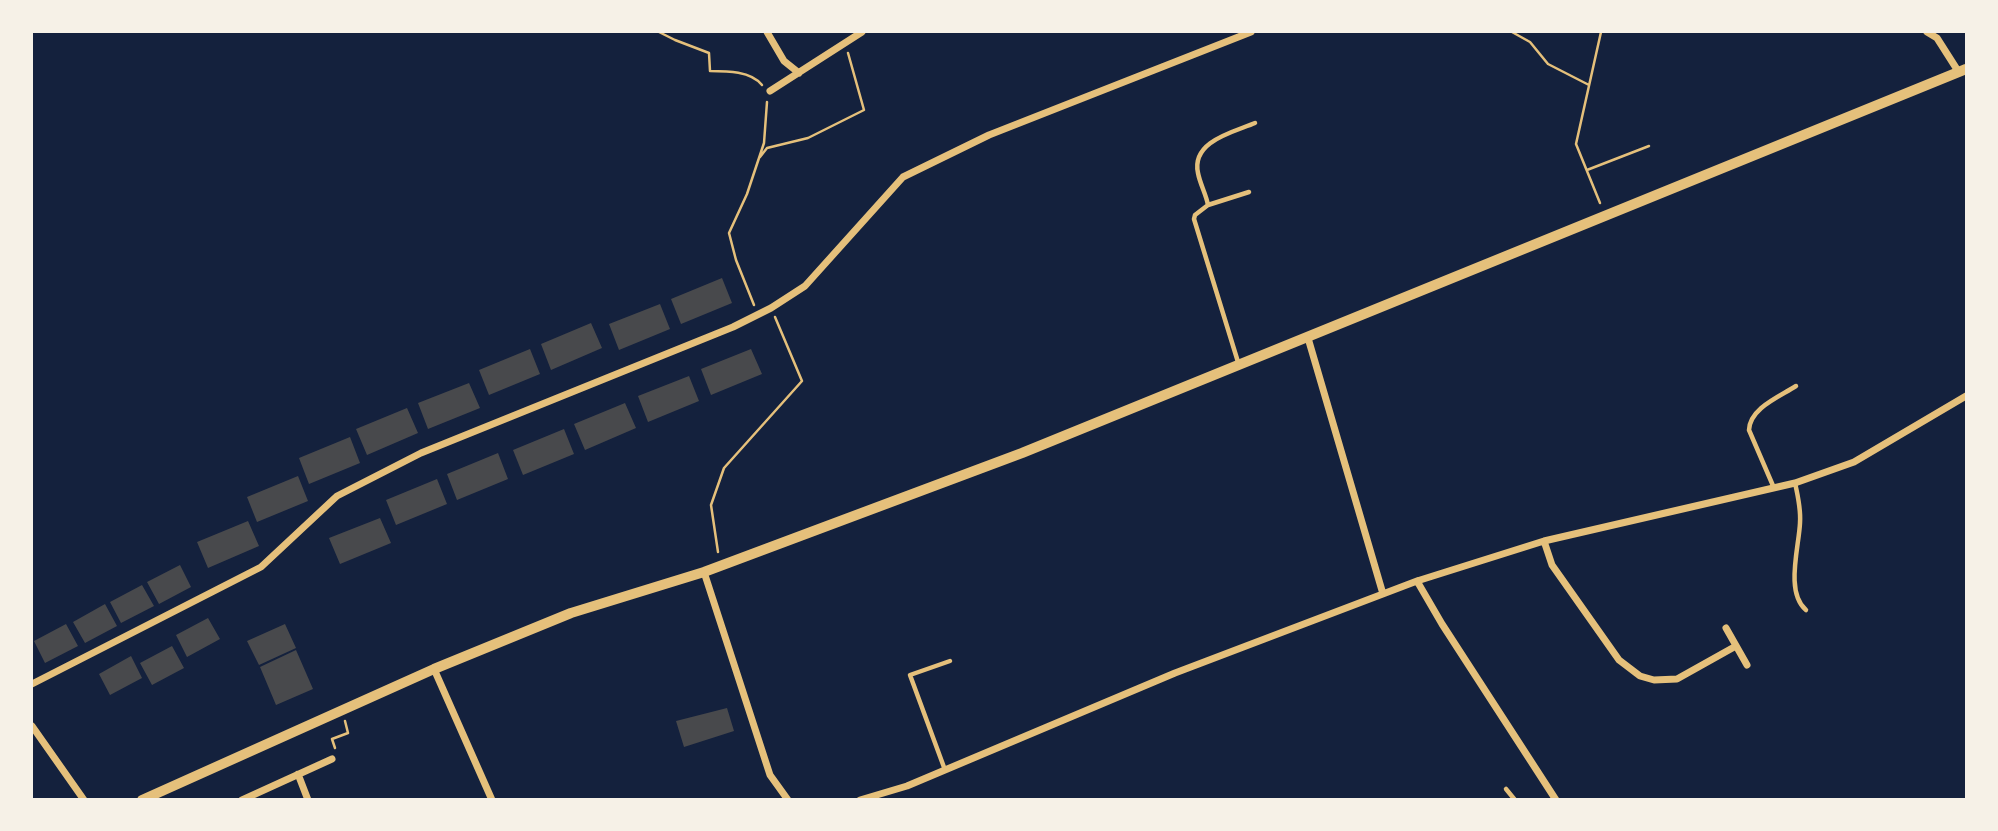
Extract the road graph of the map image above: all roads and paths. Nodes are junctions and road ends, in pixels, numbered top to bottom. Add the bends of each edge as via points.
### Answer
1 (659, 32) edge
2 (768, 32) edge
3 (862, 32) edge
4 (1251, 32) edge
5 (1512, 32) edge
6 (1601, 32) edge
7 (1927, 32) edge
8 (845, 43) junction
9 (1962, 70) edge
10 (799, 73) junction
11 (1589, 85) junction
12 (770, 91) dead end
13 (1255, 123) dead end
14 (1649, 146) dead end
15 (758, 161) junction
16 (1587, 170) junction
17 (1249, 192) dead end
18 (1208, 205) junction
19 (1605, 217) junction
20 (771, 308) junction
21 (758, 314) junction
22 (1308, 338) junction
23 (1240, 366) junction
24 (1796, 386) dead end
25 (1966, 396) edge
26 (1795, 483) junction
27 (1774, 488) junction
28 (1544, 541) junction
29 (720, 566) junction
30 (704, 572) junction
31 (1417, 581) junction
32 (1383, 594) junction
33 (1805, 610) dead end
34 (1726, 628) dead end
35 (1736, 646) junction
36 (950, 661) dead end
37 (1747, 665) dead end
38 (434, 669) junction
39 (32, 684) edge
40 (343, 711) junction
41 (33, 730) edge
42 (332, 759) joint
43 (945, 770) junction
44 (298, 774) junction
45 (1506, 789) dead end
46 (84, 800) edge
47 (142, 800) edge
48 (242, 800) edge
49 (308, 800) edge
50 (492, 800) edge
51 (788, 800) edge
52 (860, 800) edge
53 (1515, 800) edge
54 (1556, 800) edge

1 - 15 path via 709,53 709,71 753,77 761,83 768,106
2 - 10 street via 784,61
3 - 8 street
4 - 20 street via 989,135 903,177 805,286
5 - 11 path via 1530,42 1548,64
6 - 11 path
7 - 9 street
8 - 10 street
8 - 15 path via 864,110 816,135 767,148
9 - 19 main road
10 - 12 street
11 - 16 path via 1576,144
13 - 18 lane via 1217,138 1199,154 1197,171
14 - 16 path
15 - 21 path via 729,233
16 - 19 path
17 - 18 lane
18 - 23 lane via 1194,219
19 - 22 main road
20 - 21 street
20 - 29 path via 802,381 724,468 711,505
21 - 39 street via 421,453 337,496 261,567
22 - 23 main road
22 - 32 street
23 - 29 main road
24 - 27 lane via 1749,422
25 - 26 street via 1854,461
26 - 27 street
26 - 33 lane via 1800,524 1796,599
27 - 28 street
28 - 31 street
28 - 35 street via 1552,565 1619,660 1640,676 1677,679
29 - 30 main road
30 - 38 main road via 571,613
30 - 51 street via 770,775
31 - 32 street
31 - 54 street
32 - 43 street via 1175,673
34 - 35 street
35 - 37 street
36 - 43 lane via 910,675
38 - 40 main road
38 - 50 street
40 - 42 path via 348,733 332,739 337,756
40 - 47 main road
41 - 46 street
42 - 44 street
43 - 52 street
44 - 48 street
44 - 49 street
45 - 53 lane

